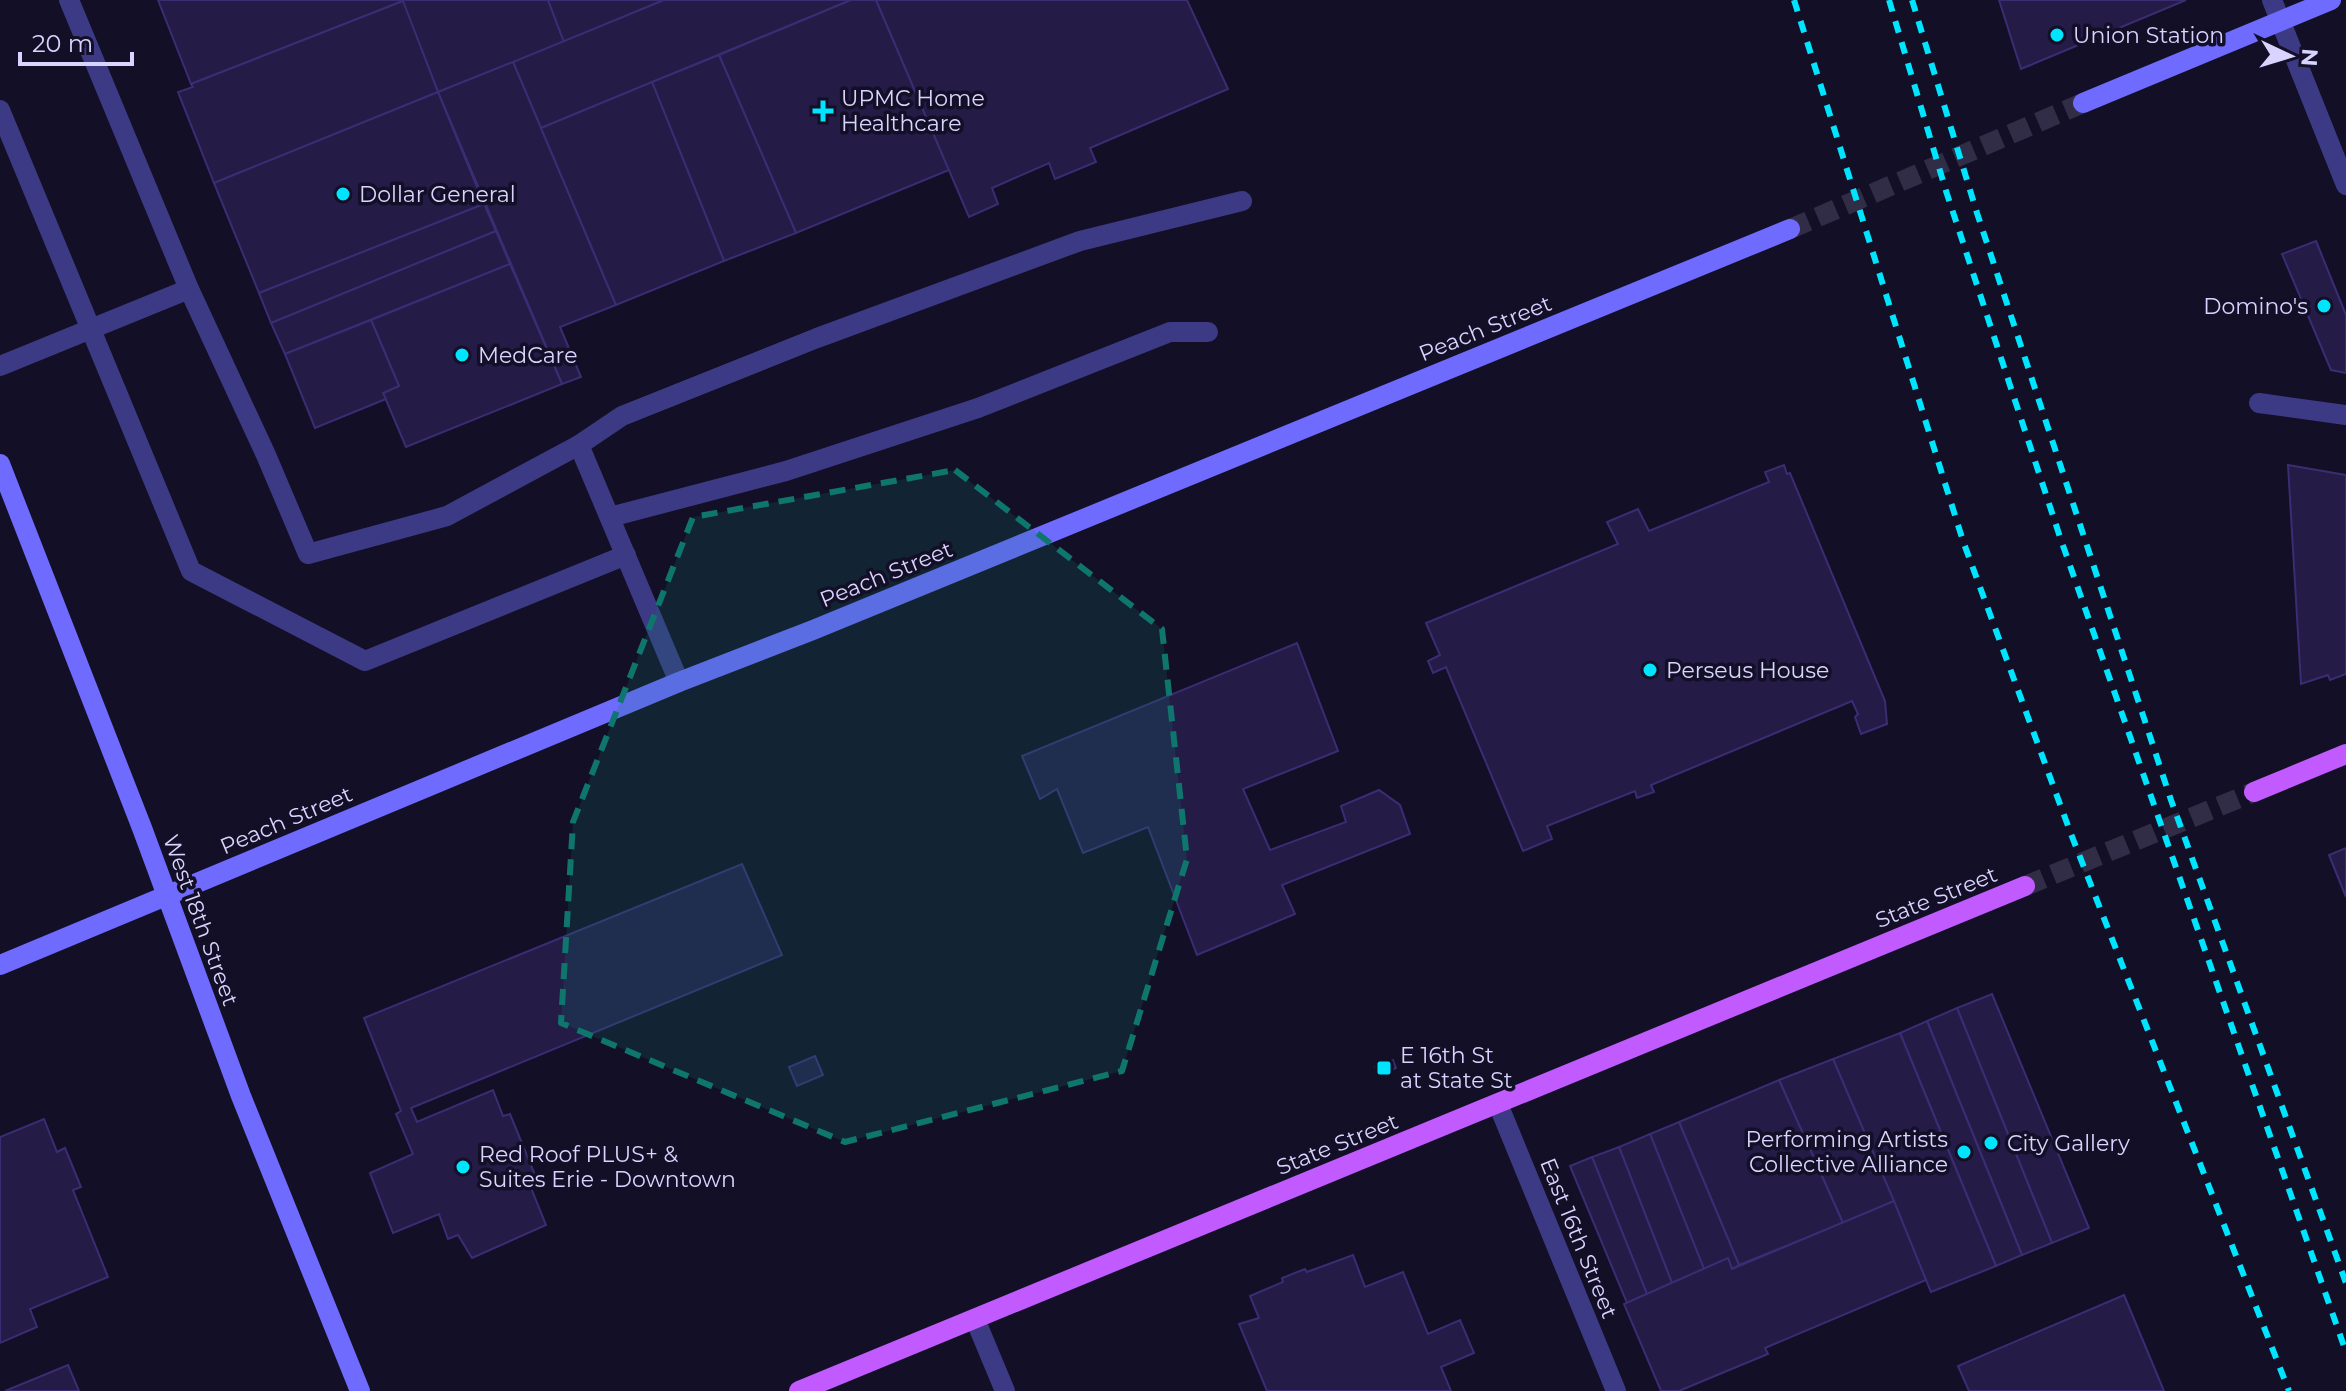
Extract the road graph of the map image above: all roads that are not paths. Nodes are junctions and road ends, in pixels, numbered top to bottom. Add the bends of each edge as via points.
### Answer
1 (69, 0) edge
2 (2272, 0) edge
3 (2331, 0) edge
4 (2280, 21) junction
5 (2083, 103) tunnel mouth
6 (0, 110) edge
7 (2346, 185) edge
8 (1242, 201) dead end
9 (1790, 229) tunnel mouth
10 (189, 289) junction
11 (89, 328) junction
12 (1208, 332) dead end
13 (0, 366) edge
14 (2259, 403) dead end
15 (2346, 415) edge
16 (579, 445) junction
17 (0, 464) edge
18 (610, 517) junction
19 (626, 555) junction
20 (679, 682) junction
21 (2346, 754) edge
22 (2254, 792) tunnel mouth
23 (2025, 886) tunnel mouth
24 (167, 896) junction
25 (0, 965) edge
26 (1498, 1104) junction
27 (975, 1319) junction
28 (360, 1391) edge
29 (799, 1391) edge
30 (1005, 1391) edge
31 (1616, 1391) edge

1 - 10 street
2 - 4 street
3 - 4 main road
4 - 5 main road
4 - 7 street
6 - 11 street
8 - 16 street via 1051,251 622,416
9 - 20 main road, Peach Street
10 - 11 street
10 - 16 street via 308,554 447,516
11 - 13 street
11 - 19 street via 191,571 365,661
12 - 18 street via 1170,332 964,413 786,471
14 - 15 street
16 - 18 street
17 - 24 main road, West 18th Street
18 - 19 street
19 - 20 street
20 - 24 main road, Peach Street
21 - 22 main road
23 - 26 main road, State Street
24 - 25 main road, Peach Street
24 - 28 main road, West 18th Street
26 - 27 main road, State Street
26 - 31 street, East 16th Street
27 - 29 main road, State Street
27 - 30 street

